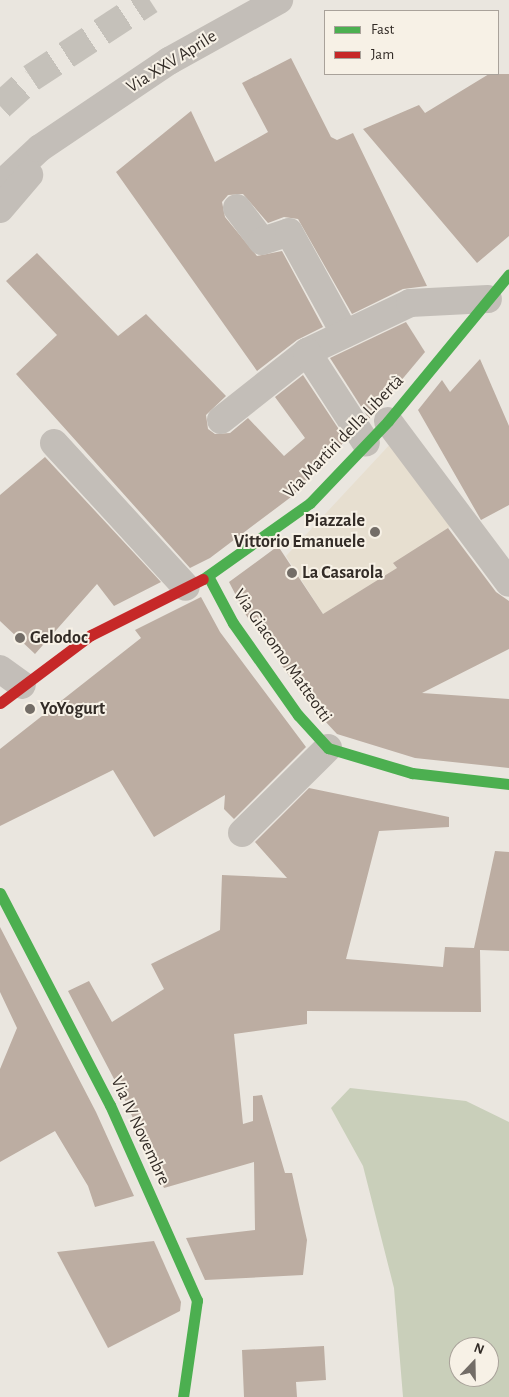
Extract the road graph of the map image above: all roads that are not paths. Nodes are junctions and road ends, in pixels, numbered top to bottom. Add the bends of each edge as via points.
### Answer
1 (279, 0) edge
2 (69, 129) junction
3 (0, 184) edge
4 (236, 208) dead end
5 (0, 209) edge
6 (509, 274) edge
7 (488, 299) junction
8 (345, 334) junction
9 (307, 352) junction
10 (221, 420) dead end
11 (388, 421) junction
12 (54, 443) dead end
13 (366, 443) junction
14 (197, 582) junction
15 (509, 583) edge
16 (0, 669) edge
17 (22, 685) junction
18 (0, 703) edge
19 (328, 748) junction
20 (509, 784) edge
21 (242, 833) dead end
22 (0, 893) edge
23 (182, 1397) edge

1 - 2 street, Via XXV Aprile via 169,61
2 - 3 street, Via XXV Aprile via 40,148
2 - 5 street, Via XXV Aprile
4 - 8 street via 262,241 289,232
6 - 7 street, Via Martiri della Libertà
7 - 8 street via 410,303
7 - 11 street, Via Martiri della Libertà
8 - 9 street
9 - 10 street
9 - 13 street
11 - 13 street, Via Martiri della Libertà
11 - 15 street
12 - 14 street
13 - 14 street, Via Martiri della Libertà via 310,503
14 - 17 street, Via Martiri della Libertà via 91,635
14 - 19 street, Via Giacomo Matteotti via 244,638 298,715
16 - 17 street
17 - 18 street, Via Martiri della Libertà
19 - 20 street, Via Giacomo Matteotti via 412,773
19 - 21 street
22 - 23 street, Via IV Novembre via 110,1105 197,1300

